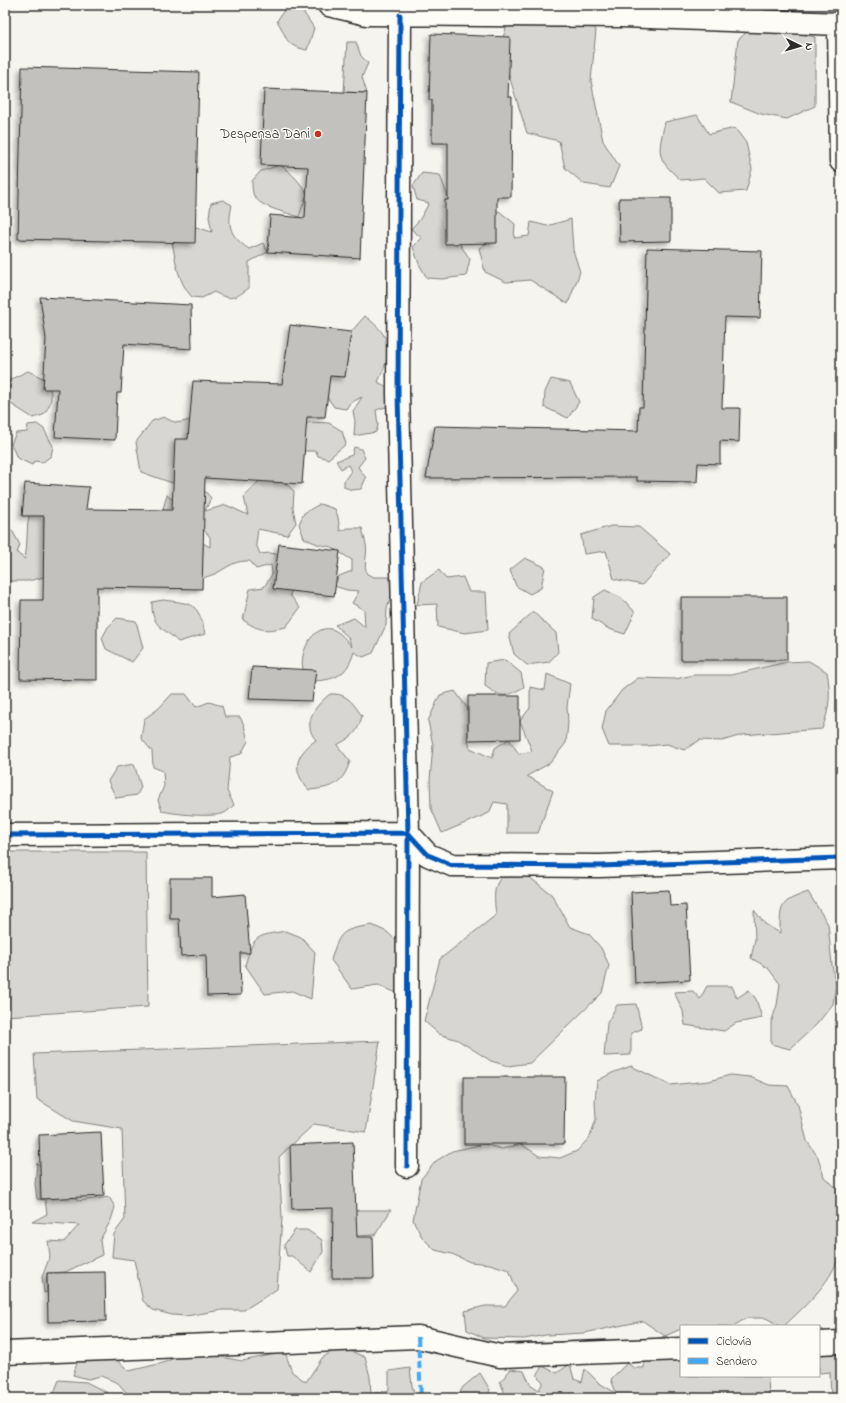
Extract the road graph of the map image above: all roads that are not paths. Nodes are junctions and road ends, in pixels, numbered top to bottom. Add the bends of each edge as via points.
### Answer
1 (329, 5) edge
2 (400, 15) junction
3 (840, 24) edge
4 (841, 162) edge
5 (408, 833) junction
6 (5, 835) edge
7 (841, 858) edge
8 (407, 1166) dead end
9 (841, 1342) edge
10 (820, 1343) edge
11 (680, 1349) edge
12 (5, 1354) edge

1 - 2 street via 367,14
2 - 3 street via 622,16
2 - 5 street via 398,393
3 - 4 street
5 - 6 street
5 - 7 street via 428,855 452,865 599,866
5 - 8 street
9 - 10 street
11 - 12 street via 500,1356 418,1337

